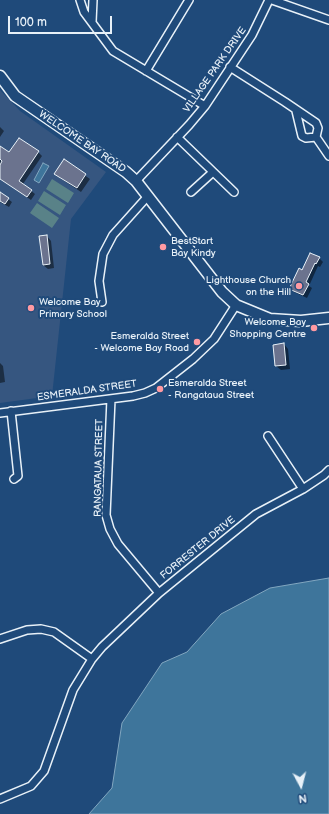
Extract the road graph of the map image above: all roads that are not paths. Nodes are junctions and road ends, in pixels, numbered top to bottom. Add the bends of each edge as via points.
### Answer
1 (80, 0) edge
2 (93, 0) edge
3 (189, 0) edge
4 (269, 0) edge
5 (272, 0) edge
6 (329, 20) edge
7 (92, 22) junction
8 (230, 67) junction
9 (146, 71) junction
10 (0, 76) edge
11 (204, 106) junction
12 (296, 110) junction
13 (177, 137) junction
14 (316, 137) junction
15 (329, 156) edge
16 (213, 172) junction
17 (136, 181) junction
18 (191, 192) dead end
19 (234, 192) dead end
20 (148, 196) junction
21 (102, 302) dead end
22 (236, 304) junction
23 (329, 318) edge
24 (111, 399) junction
25 (11, 411) junction
26 (0, 413) edge
27 (268, 436) dead end
28 (329, 470) edge
29 (14, 479) dead end
30 (303, 489) junction
31 (159, 593) junction
32 (0, 639) edge
33 (92, 659) junction
34 (0, 799) edge

1 - 7 street
2 - 7 street
3 - 9 street
4 - 8 street, VILLAGE PARK DRIVE via 257,26
5 - 6 street
7 - 9 street via 113,50
8 - 11 street, VILLAGE PARK DRIVE
8 - 12 street
9 - 11 street
10 - 17 main road, WELCOME BAY ROAD via 15,96
11 - 13 street, VILLAGE PARK DRIVE
12 - 14 street via 316,124
12 - 14 street via 302,136
13 - 16 street
13 - 17 street, VILLAGE PARK DRIVE
14 - 15 street
16 - 18 street
16 - 19 street
17 - 20 main road, WELCOME BAY ROAD
20 - 21 street via 113,235 103,254 99,281
20 - 22 main road, WELCOME BAY ROAD via 222,292
22 - 23 main road, WELCOME BAY ROAD via 270,319 301,321
22 - 24 street, ESMERALDA STREET via 214,339 174,375 145,393
24 - 25 street, ESMERALDA STREET
24 - 31 street, RANGATAUA STREET via 106,515 118,544
25 - 26 street, ESMERALDA STREET
25 - 29 street via 18,476
27 - 30 street
28 - 30 street, FORRESTER DRIVE
30 - 31 street, FORRESTER DRIVE via 256,514
31 - 33 street, FORRESTER DRIVE
32 - 33 street via 27,630 54,632
33 - 34 street, FORRESTER DRIVE via 68,702 44,771 31,786

